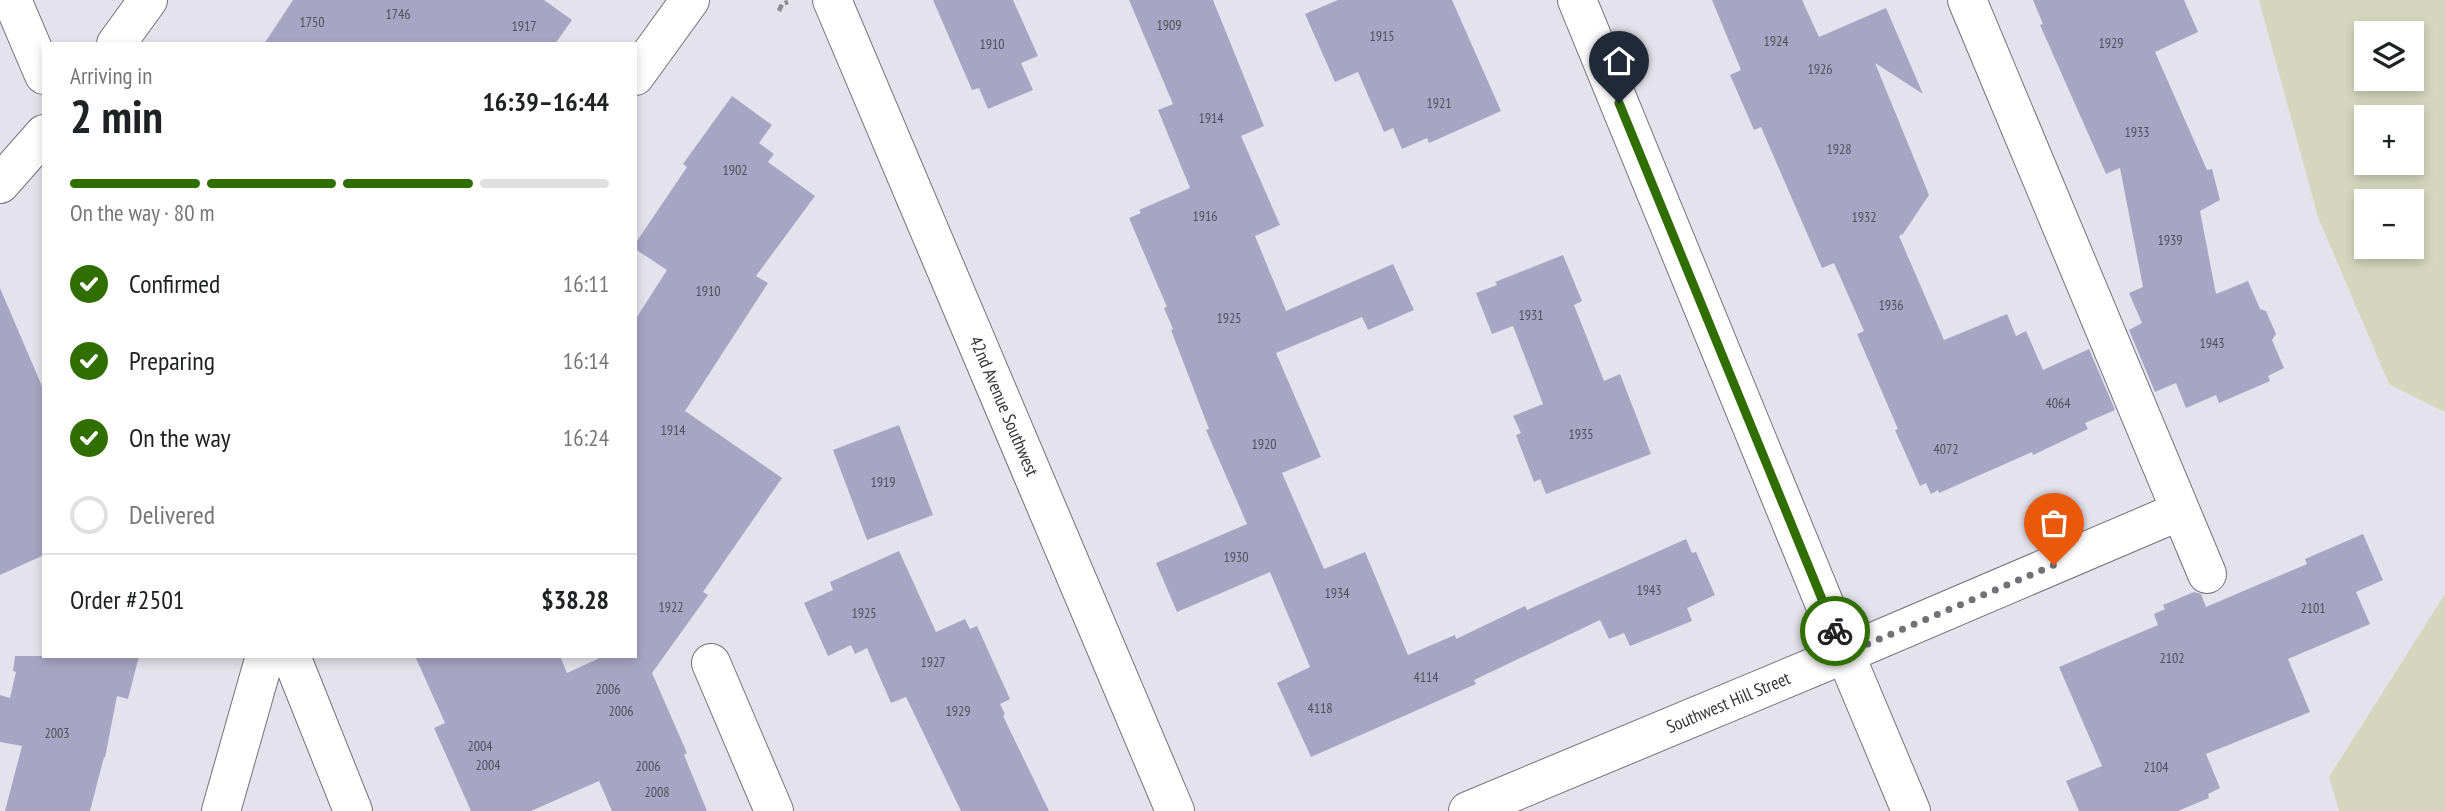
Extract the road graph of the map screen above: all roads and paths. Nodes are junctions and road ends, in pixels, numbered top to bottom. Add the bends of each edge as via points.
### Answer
1 (12, 0) edge
2 (148, 0) edge
3 (690, 0) edge
4 (832, 0) edge
5 (1577, 0) edge
6 (1967, 0) edge
7 (117, 42) edge
8 (42, 70) edge
9 (637, 73) edge
10 (42, 136) edge
11 (0, 184) edge
12 (2180, 511) junction
13 (2207, 574) dead end
14 (1844, 654) junction
15 (264, 658) edge
16 (292, 658) edge
17 (711, 663) dead end
18 (1540, 797) edge
19 (222, 811) edge
20 (353, 811) edge
21 (774, 811) edge
22 (1175, 811) edge
23 (1468, 811) edge
24 (1911, 811) edge

1 - 8 street
2 - 7 street
3 - 9 street
4 - 22 street, 42nd Avenue Southwest
5 - 14 street
6 - 12 street
10 - 11 street
12 - 13 street
12 - 14 street, Southwest Hill Street
14 - 18 street, Southwest Hill Street
14 - 24 street
15 - 19 street
16 - 20 street
17 - 21 street
18 - 23 street, Southwest Hill Street

